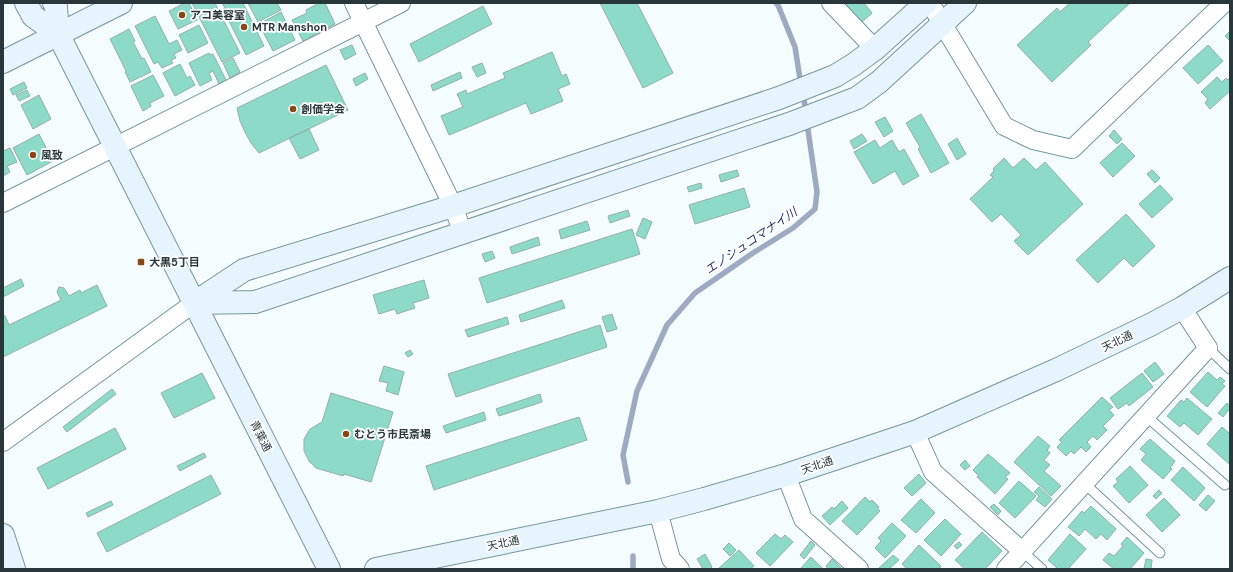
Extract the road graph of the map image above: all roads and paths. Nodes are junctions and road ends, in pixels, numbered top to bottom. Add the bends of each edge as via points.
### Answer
1 (26, 3) edge
2 (54, 3) edge
3 (121, 3) edge
4 (354, 3) edge
5 (401, 3) edge
6 (831, 3) edge
7 (926, 3) edge
8 (930, 3) edge
9 (965, 3) edge
10 (1224, 3) edge
11 (364, 22) junction
12 (942, 24) junction
13 (58, 34) junction
14 (875, 49) junction
15 (3, 62) edge
16 (114, 146) junction
17 (3, 203) edge
18 (453, 206) junction
19 (463, 232) junction
20 (1230, 278) edge
21 (194, 303) junction
22 (1182, 308) junction
23 (1208, 348) junction
24 (1230, 369) edge
25 (1146, 416) junction
26 (914, 432) junction
27 (3, 442) edge
28 (786, 475) junction
29 (1084, 483) junction
30 (1225, 485) dead end
31 (658, 511) junction
32 (1022, 551) junction
33 (1160, 554) dead end
34 (329, 569) edge
35 (376, 569) edge
36 (680, 569) edge
37 (859, 569) edge
38 (1006, 569) edge
39 (1042, 569) edge

1 - 13 street via 33,16
2 - 13 street
3 - 13 street
4 - 11 street
5 - 11 street
6 - 14 street
7 - 14 street
8 - 12 street
9 - 12 street
10 - 12 street via 1072,149 1033,140 1004,126
11 - 16 street
11 - 18 street
12 - 19 street via 858,98 789,124
13 - 15 street
13 - 16 street, 青葉通
14 - 18 street via 835,76 780,98
16 - 17 street
16 - 21 street, 青葉通
18 - 19 street
18 - 21 street via 244,270
19 - 21 street via 255,302
20 - 22 street, 天北通
21 - 27 street
21 - 34 street, 青葉通
22 - 23 street
22 - 26 street, 天北通 via 1056,370
23 - 24 lane
23 - 25 street
25 - 29 street
25 - 30 lane
26 - 28 street, 天北通
26 - 32 street via 933,472
28 - 31 street, 天北通
28 - 37 street via 803,519
29 - 32 street
29 - 33 lane
31 - 35 street, 天北通
31 - 36 street via 672,560
32 - 38 street
32 - 39 lane

